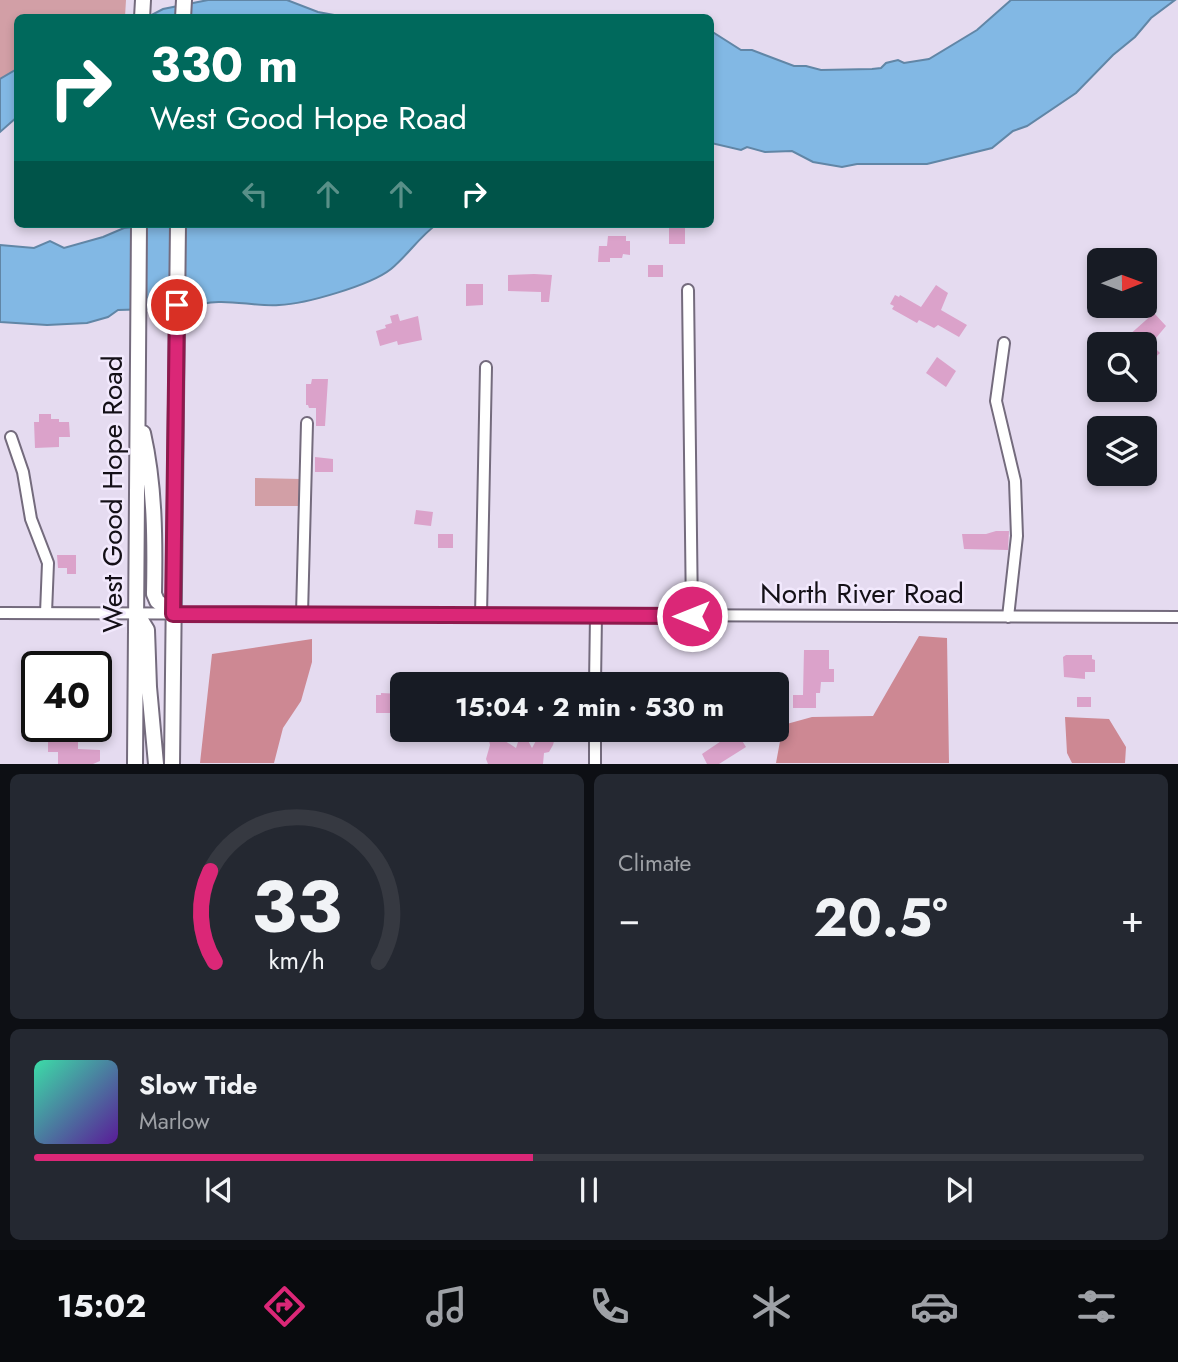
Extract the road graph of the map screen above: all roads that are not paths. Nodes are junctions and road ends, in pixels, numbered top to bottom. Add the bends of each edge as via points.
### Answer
1 (138, 228) edge
2 (178, 228) edge
3 (688, 289) dead end
4 (1004, 342) dead end
5 (486, 367) dead end
6 (138, 412) junction
7 (307, 423) dead end
8 (11, 437) dead end
9 (136, 612) junction
10 (0, 613) edge
11 (46, 613) junction
12 (173, 614) junction
13 (302, 614) junction
14 (481, 615) junction
15 (596, 615) junction
16 (692, 616) junction
17 (1008, 617) junction
18 (1178, 617) edge
19 (595, 672) edge
20 (595, 742) edge
21 (135, 764) edge
22 (156, 764) edge
23 (172, 764) edge
24 (595, 764) edge

1 - 6 main road, West Good Hope Road
2 - 12 main road
3 - 16 street
4 - 17 street via 996,401 1015,481 1017,536
5 - 14 street
6 - 9 main road, West Good Hope Road
6 - 12 main road via 148,455 154,594
7 - 13 street
8 - 11 street via 31,519 48,563
9 - 11 street, North River Road
9 - 12 street, North River Road
9 - 21 main road, West Good Hope Road
9 - 22 main road via 147,630
10 - 11 street, North River Road
12 - 13 street, North River Road
12 - 23 main road
13 - 14 street, North River Road
14 - 15 street, North River Road
15 - 16 street, North River Road
15 - 19 street
16 - 17 street, North River Road
17 - 18 street, North River Road
20 - 24 street

